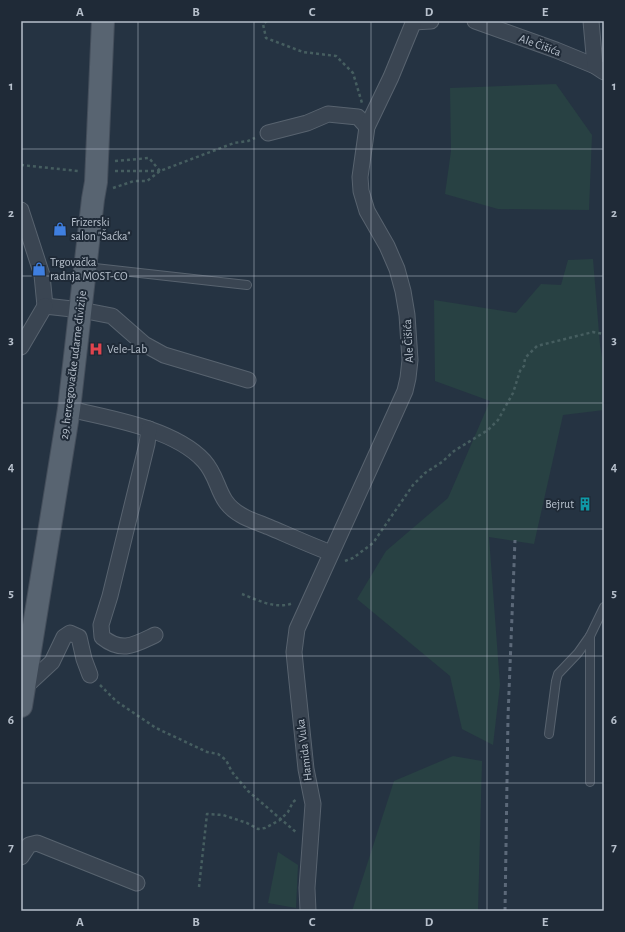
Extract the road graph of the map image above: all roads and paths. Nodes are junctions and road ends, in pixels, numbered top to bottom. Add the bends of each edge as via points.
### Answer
1 (103, 21) edge
2 (267, 21) edge
3 (431, 21) edge
4 (591, 21) edge
5 (414, 22) edge
6 (479, 23) edge
7 (600, 69) edge
8 (367, 127) junction
9 (268, 133) joint
10 (107, 162) dead end
11 (21, 165) edge
12 (83, 171) dead end
13 (115, 171) dead end
14 (160, 171) junction
15 (93, 199) junction
16 (21, 210) edge
17 (85, 267) junction
18 (247, 285) dead end
19 (45, 306) junction
20 (81, 310) junction
21 (604, 334) edge
22 (21, 347) edge
23 (248, 380) dead end
24 (69, 409) junction
25 (149, 429) junction
26 (328, 560) junction
27 (313, 593) junction
28 (242, 594) dead end
29 (604, 607) edge
30 (155, 635) dead end
31 (590, 636) junction
32 (90, 675) joint
33 (24, 681) edge
34 (549, 734) dead end
35 (590, 782) dead end
36 (309, 786) junction
37 (280, 820) junction
38 (311, 845) junction
39 (21, 857) edge
40 (137, 883) dead end
41 (198, 887) dead end
42 (308, 911) edge

1 - 15 main road, 29. hercegovačke udarne divizije via 96,182
2 - 8 path via 263,24 266,38 303,52 336,56 353,73
3 - 5 street, Ale Čišića
4 - 7 street
5 - 8 street, Ale Čišića
6 - 7 street, Ale Čišića
8 - 9 street via 358,117 328,114 307,123
8 - 26 street, Ale Čišića via 360,177 361,191 367,211 387,246 403,291 410,366 405,391
9 - 14 path
10 - 14 path via 149,158
11 - 12 path
13 - 14 path
14 - 15 path via 148,181 134,181 106,190
15 - 17 main road, 29. hercegovačke udarne divizije
16 - 19 street via 42,275
17 - 18 lane
17 - 20 main road, 29. hercegovačke udarne divizije
19 - 20 street
19 - 22 street
20 - 23 street via 112,316 144,344 164,355
20 - 24 main road, 29. hercegovačke udarne divizije
21 - 26 path via 593,332 537,346 526,358 513,393 498,420 488,430 425,473 413,485 372,543 353,558 337,564
24 - 25 street
24 - 33 main road, 29. hercegovačke udarne divizije
25 - 26 street via 176,441 204,461 216,478 225,502 240,515
25 - 30 street via 101,625 102,636 111,644 133,646
26 - 27 street, Ale Čišića
27 - 28 path via 280,606 260,602
27 - 36 street, Hamida Vuka via 297,629 294,652
29 - 31 lane
31 - 34 lane via 558,674
31 - 35 lane
32 - 33 street via 79,637 70,633 64,637 52,662
32 - 37 path via 116,702 156,728 207,752 218,754 226,760 232,772 248,791
36 - 37 path
36 - 38 street, Hamida Vuka via 313,804
37 - 38 path
37 - 41 path via 258,829 222,815 207,814
38 - 42 street, Hamida Vuka
39 - 40 street via 28,845 37,843

